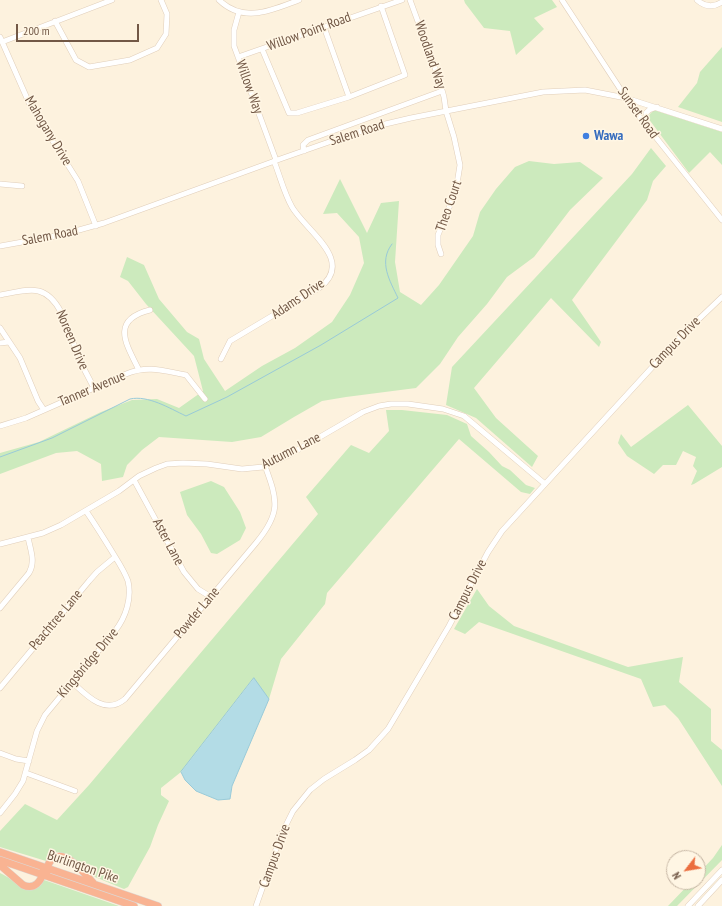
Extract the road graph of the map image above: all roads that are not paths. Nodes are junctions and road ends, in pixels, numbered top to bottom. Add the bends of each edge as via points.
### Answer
1 (112, 0) edge
2 (161, 0) edge
3 (219, 0) edge
4 (299, 0) edge
5 (402, 0) edge
6 (410, 0) edge
7 (562, 0) edge
8 (697, 0) edge
9 (722, 2) edge
10 (381, 6) junction
11 (239, 12) junction
12 (56, 21) junction
13 (324, 27) junction
14 (0, 36) edge
15 (2, 42) junction
16 (262, 49) junction
17 (238, 57) junction
18 (442, 91) junction
19 (349, 97) junction
20 (626, 98) junction
21 (658, 107) junction
22 (446, 111) junction
23 (647, 127) junction
24 (722, 129) edge
25 (304, 151) junction
26 (275, 161) junction
27 (0, 184) edge
28 (22, 186) dead end
29 (722, 220) edge
30 (96, 226) junction
31 (0, 246) edge
32 (441, 254) dead end
33 (0, 295) edge
34 (722, 296) edge
35 (150, 310) dead end
36 (0, 328) edge
37 (9, 342) junction
38 (0, 343) edge
39 (220, 358) dead end
40 (139, 370) junction
41 (94, 388) junction
42 (205, 399) dead end
43 (44, 410) junction
44 (0, 426) edge
45 (265, 466) junction
46 (134, 480) junction
47 (545, 484) junction
48 (86, 511) junction
49 (28, 537) junction
50 (0, 544) edge
51 (116, 557) junction
52 (211, 597) junction
53 (0, 608) edge
54 (72, 682) junction
55 (0, 688) edge
56 (0, 752) edge
57 (29, 761) junction
58 (26, 773) junction
59 (75, 791) dead end
60 (0, 813) edge
61 (0, 852) edge
62 (0, 860) edge
63 (0, 865) edge
64 (45, 867) junction
65 (722, 870) edge
66 (45, 876) junction
67 (722, 880) edge
68 (94, 884) junction
69 (134, 906) edge
70 (158, 906) edge
71 (256, 906) edge
72 (688, 906) edge
73 (698, 906) edge

1 - 12 street
2 - 12 street via 167,14 166,34 157,48 130,60 88,67 76,60
3 - 11 street
4 - 11 street via 268,12
5 - 10 street, Willow Point Road
6 - 18 street, Woodland Way
7 - 20 street, Sunset Road
8 - 9 street via 703,5 710,6
10 - 13 street, Willow Point Road
10 - 19 street via 405,75
11 - 17 street, Willow Way via 234,33
12 - 15 street
13 - 16 street, Willow Point Road
13 - 19 street
14 - 15 street, Mahogany Drive
15 - 30 street, Mahogany Drive via 30,105 78,181
16 - 17 street, Willow Point Road
16 - 19 street via 289,113 297,113
17 - 26 street, Willow Way
18 - 22 street, Woodland Way
18 - 25 street via 308,140 303,145
20 - 21 street, Salem Road
20 - 22 street, Salem Road via 585,90 556,90
20 - 23 street, Sunset Road
21 - 23 street via 646,113
21 - 24 street, Salem Road
22 - 25 street, Salem Road via 381,125
22 - 32 street, Theo Court via 454,136 460,170 456,190 438,235
23 - 29 street, Sunset Road
25 - 26 street, Salem Road
26 - 30 street, Salem Road
26 - 39 street, Adams Drive via 293,208 328,251 332,265 330,274 319,288 230,342
27 - 28 street
30 - 31 street, Salem Road
33 - 41 street, Noreen Drive via 30,290 43,292 50,297 60,312
34 - 47 street, Campus Drive via 678,339
35 - 40 street via 129,319 125,327 126,343
36 - 37 street
37 - 38 street
37 - 43 street via 22,362
40 - 41 street, Tanner Avenue
40 - 42 street, Tanner Avenue via 160,370 186,375
41 - 43 street, Tanner Avenue
43 - 44 street, Tanner Avenue
45 - 46 street, Autumn Lane via 242,469 207,464 172,464 156,468
45 - 47 street, Autumn Lane via 363,412 379,406 402,404 443,409 464,416
45 - 52 street, Powder Lane via 274,492 272,520 264,534
46 - 48 street, Autumn Lane
46 - 52 street, Aster Lane via 184,572 198,589
47 - 71 street, Campus Drive via 491,545 449,626 383,736 356,760 317,784 293,811 281,835
48 - 49 street, Autumn Lane via 55,528
48 - 51 street, Kingsbridge Drive
49 - 50 street, Autumn Lane
49 - 53 street via 33,566
51 - 54 street, Kingsbridge Drive via 128,582 125,614 115,631
51 - 55 street, Peachtree Lane via 88,581
52 - 54 street, Powder Lane via 121,702 110,706 99,704
54 - 57 street, Kingsbridge Drive via 42,720
56 - 57 street
57 - 58 street, Kingsbridge Drive
58 - 59 street
58 - 60 street, Kingsbridge Drive via 18,790
61 - 64 highway, Burlington Pike
62 - 66 highway, Burlington Pike
63 - 66 highway via 27,887 37,884
64 - 66 highway
64 - 68 highway, Burlington Pike
64 - 68 highway via 56,856 64,857 74,863
65 - 72 street
66 - 69 highway, Burlington Pike
67 - 73 street
68 - 70 highway, Burlington Pike

